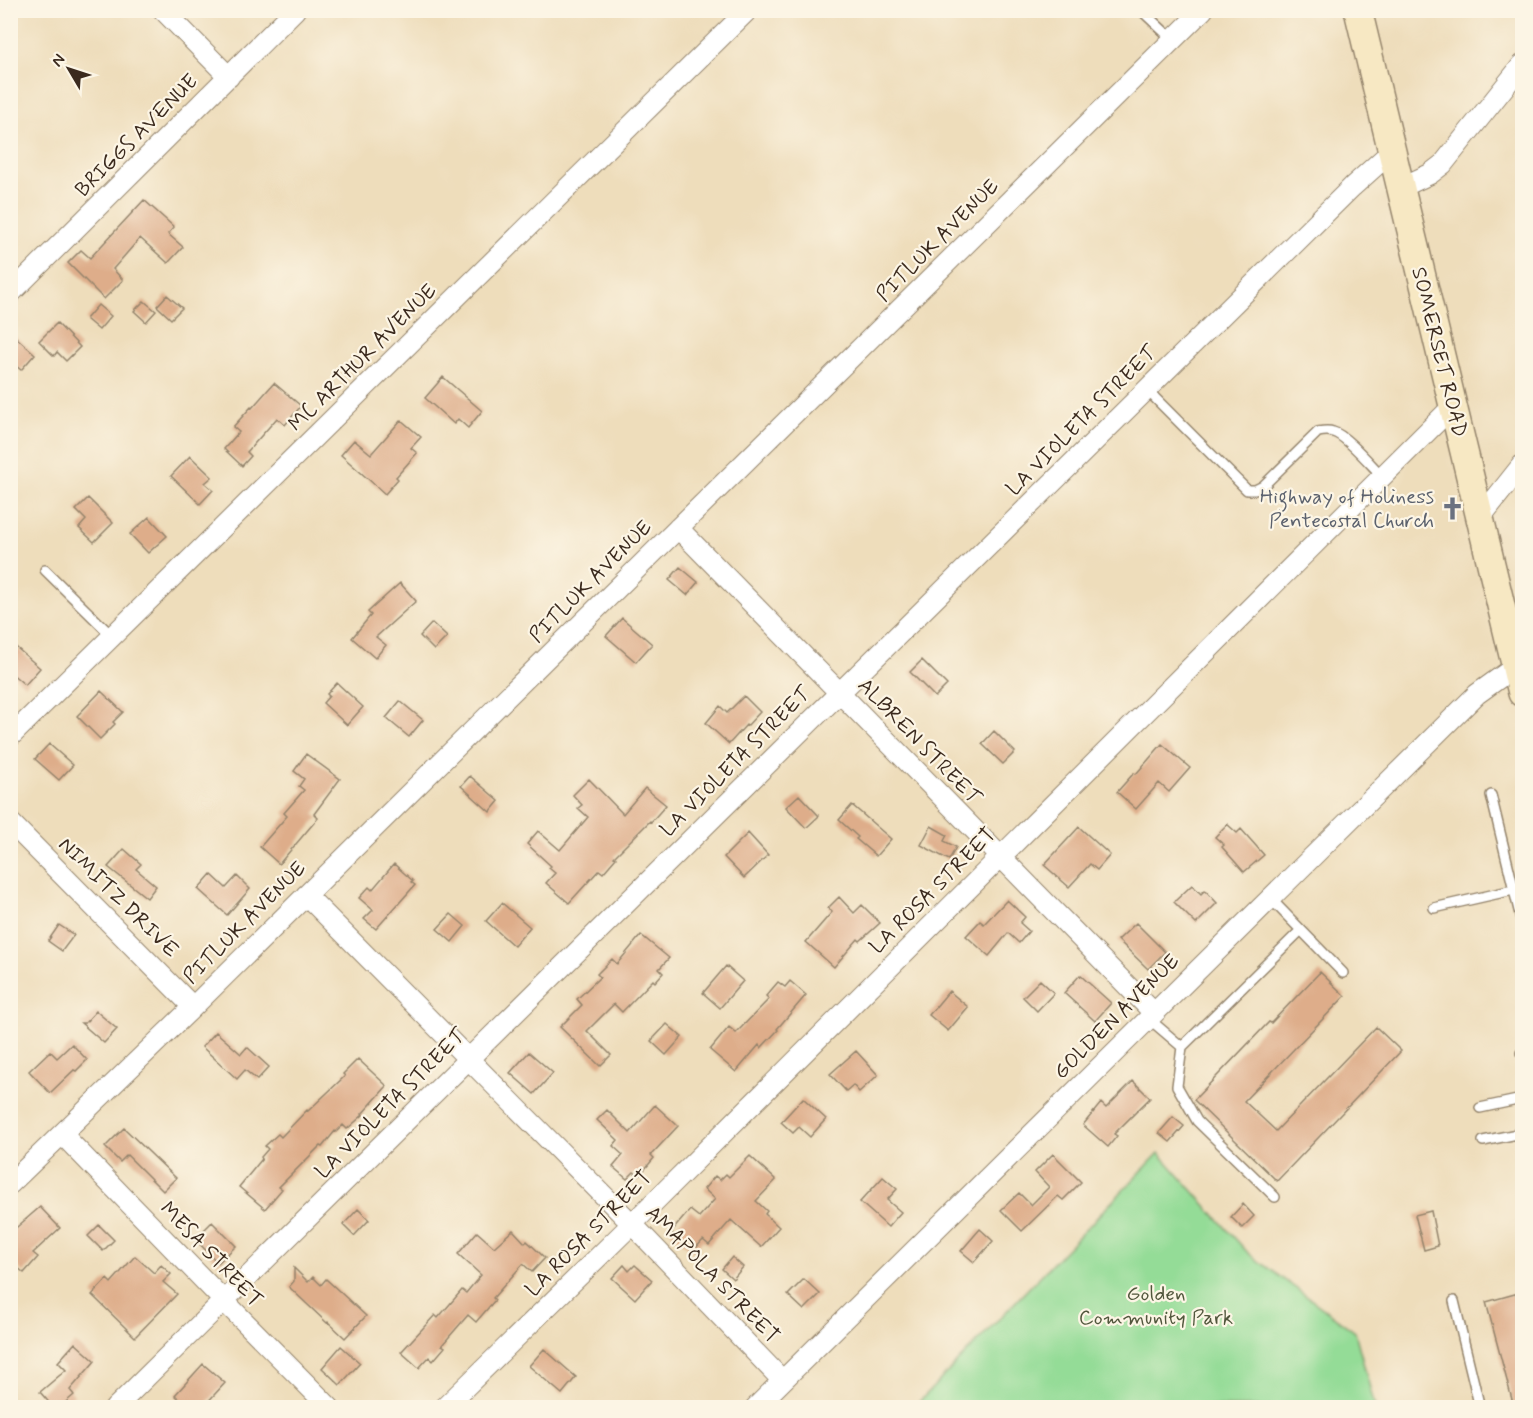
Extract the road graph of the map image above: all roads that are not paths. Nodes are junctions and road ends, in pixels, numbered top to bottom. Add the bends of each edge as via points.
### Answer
1 (163, 10) edge
2 (295, 10) edge
3 (748, 10) edge
4 (1141, 10) edge
5 (1203, 10) edge
6 (1358, 10) edge
7 (1173, 40) junction
8 (1522, 65) edge
9 (229, 77) junction
10 (1392, 151) junction
11 (1400, 188) junction
12 (10, 294) edge
13 (1146, 390) junction
14 (1454, 406) junction
15 (1522, 465) edge
16 (1383, 477) junction
17 (1480, 518) junction
18 (678, 528) junction
19 (45, 570) dead end
20 (112, 637) junction
21 (1516, 666) junction
22 (839, 692) junction
23 (1522, 693) edge
24 (10, 738) edge
25 (1491, 795) dead end
26 (10, 822) edge
27 (1000, 857) junction
28 (1518, 889) edge
29 (306, 894) junction
30 (1270, 898) junction
31 (1434, 908) dead end
32 (1522, 923) edge
33 (1301, 930) junction
34 (1344, 973) dead end
35 (193, 1007) junction
36 (1151, 1016) junction
37 (1182, 1047) junction
38 (469, 1060) junction
39 (1522, 1099) edge
40 (1480, 1108) dead end
41 (1522, 1133) edge
42 (62, 1134) junction
43 (1483, 1141) dead end
44 (10, 1184) edge
45 (1275, 1197) dead end
46 (632, 1224) junction
47 (224, 1301) junction
48 (1454, 1301) dead end
49 (782, 1380) junction
50 (115, 1407) edge
51 (330, 1407) edge
52 (444, 1407) edge
53 (755, 1407) edge
54 (1480, 1407) edge

1 - 9 street
2 - 9 street, BRIGGS AVENUE
3 - 20 street, MC ARTHUR AVENUE
4 - 7 lane
5 - 7 street, PITLUK AVENUE
6 - 10 main road, SOMERSET ROAD
7 - 18 street, PITLUK AVENUE
8 - 11 street via 1443,164
9 - 12 street, BRIGGS AVENUE
10 - 11 main road, SOMERSET ROAD
10 - 13 street, LA VIOLETA STREET
11 - 14 main road, SOMERSET ROAD
13 - 16 lane via 1247,490 1263,486 1318,432 1324,431 1343,437
13 - 22 street, LA VIOLETA STREET
14 - 16 street, LA ROSA STREET
14 - 17 main road, SOMERSET ROAD
15 - 17 street
16 - 27 street, LA ROSA STREET
17 - 21 main road, SOMERSET ROAD
18 - 22 street, ALBREN STREET
18 - 29 street, PITLUK AVENUE
19 - 20 lane
20 - 24 street, MC ARTHUR AVENUE
21 - 23 main road, SOMERSET ROAD
21 - 30 street, GOLDEN AVENUE via 1477,694
22 - 27 street, ALBREN STREET
22 - 38 street, LA VIOLETA STREET
25 - 28 lane
26 - 35 street, NIMITZ DRIVE
27 - 36 street, ALBREN STREET
27 - 46 street, LA ROSA STREET
28 - 31 lane
28 - 32 lane
29 - 35 street, PITLUK AVENUE
29 - 38 street, AMAPOLA STREET
30 - 33 lane
30 - 36 street, GOLDEN AVENUE
33 - 34 lane
33 - 37 lane
35 - 42 street, PITLUK AVENUE
36 - 37 lane
36 - 49 street, GOLDEN AVENUE
37 - 45 lane via 1177,1086 1197,1121
38 - 46 street, AMAPOLA STREET
38 - 47 street, LA VIOLETA STREET
39 - 40 lane
41 - 43 lane
42 - 44 street, PITLUK AVENUE
42 - 47 street, MESA STREET
46 - 49 street, AMAPOLA STREET
46 - 52 street, LA ROSA STREET
47 - 50 street, LA VIOLETA STREET
47 - 51 street, MESA STREET
48 - 54 lane
49 - 53 street, GOLDEN AVENUE

